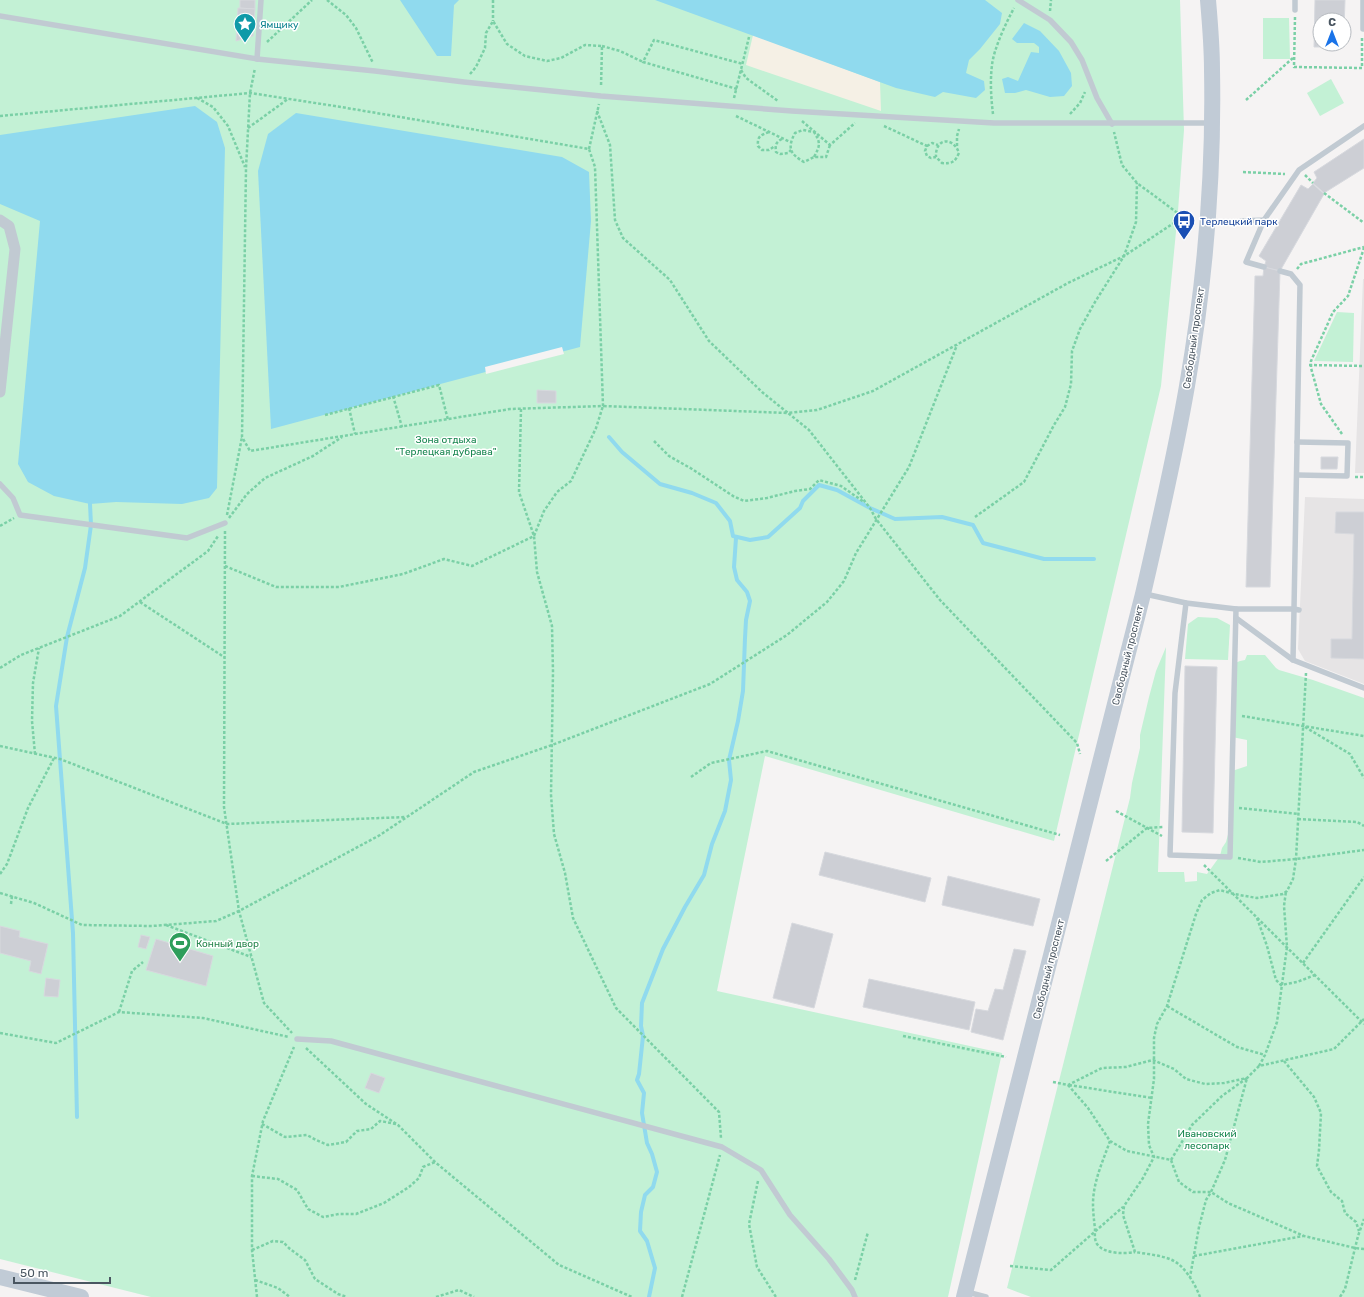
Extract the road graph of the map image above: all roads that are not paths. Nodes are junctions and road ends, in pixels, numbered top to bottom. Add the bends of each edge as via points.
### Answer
1 (261, 0) edge
2 (1018, 0) edge
3 (1208, 0) edge
4 (1295, 0) edge
5 (1363, 0) edge
6 (1295, 10) road end
7 (0, 16) edge
8 (1363, 29) road end
9 (257, 59) junction
10 (1212, 123) junction
11 (1112, 124) junction
12 (1364, 126) edge
13 (0, 220) edge
14 (1264, 220) junction
15 (1241, 221) dead end
16 (1264, 267) dead end
17 (1280, 271) dead end
18 (0, 392) edge
19 (1297, 442) junction
20 (1297, 475) junction
21 (0, 484) edge
22 (225, 523) road end
23 (1143, 594) junction
24 (1186, 603) junction
25 (1236, 609) junction
26 (1297, 610) junction
27 (1236, 618) junction
28 (1293, 660) junction
29 (1364, 688) edge
30 (297, 1039) road end
31 (0, 1277) edge
32 (965, 1294) edge
33 (81, 1297) edge
34 (855, 1297) edge
35 (986, 1297) edge

1 - 9 lane
2 - 11 lane via 1050,20 1071,42 1082,60 1096,98
3 - 10 main road, Свободный проспект
4 - 6 lane
5 - 8 lane
7 - 9 lane
9 - 11 lane via 600,96 792,111 994,123
10 - 11 lane
10 - 23 main road, Свободный проспект via 1206,237 1187,386 1167,491
12 - 14 lane via 1299,170
13 - 18 street via 9,226 15,249
14 - 15 lane
14 - 16 lane via 1246,262
17 - 19 lane via 1291,274 1300,285
19 - 20 lane
19 - 20 lane via 1348,443 1347,476
20 - 26 lane
21 - 22 lane via 13,498 20,515 187,538
23 - 24 lane
23 - 32 main road, Свободный проспект
24 - 25 lane
24 - 27 lane via 1176,693 1170,855 1230,857
25 - 26 lane
25 - 27 lane
26 - 28 lane
27 - 28 lane
28 - 29 lane
30 - 34 lane via 331,1041 722,1147 761,1170 790,1215 829,1259
31 - 33 main road
32 - 35 lane

